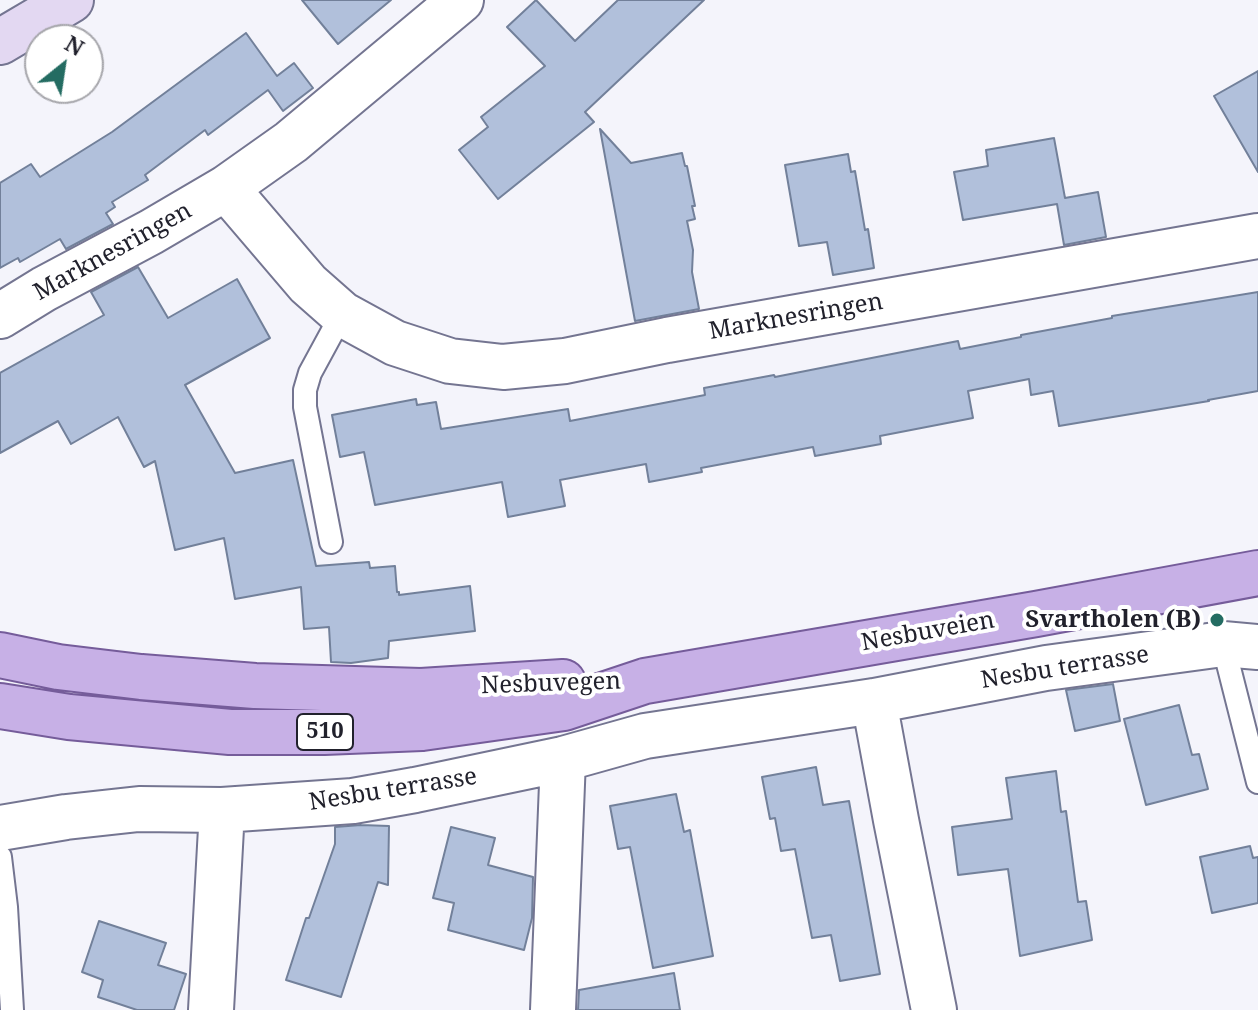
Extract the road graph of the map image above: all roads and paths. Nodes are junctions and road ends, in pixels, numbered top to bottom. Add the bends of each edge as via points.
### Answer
1 (71, 0) edge
2 (461, 0) edge
3 (0, 42) edge
4 (226, 188) junction
5 (1258, 236) edge
6 (342, 314) junction
7 (0, 316) edge
8 (331, 542) dead end
9 (1258, 573) edge
10 (1241, 646) edge
11 (0, 655) edge
12 (645, 681) junction
13 (874, 701) junction
14 (0, 706) edge
15 (563, 759) junction
16 (1258, 782) edge
17 (222, 810) junction
18 (0, 828) edge
19 (0, 857) edge
20 (12, 1010) edge
21 (211, 1010) edge
22 (553, 1010) edge
23 (934, 1010) edge

1 - 3 main road
2 - 4 street, Marknesringen via 291,142
4 - 6 street, Marknesringen via 308,284
4 - 7 street, Marknesringen
5 - 6 street, Marknesringen via 565,361 503,367 450,361 395,343
6 - 8 lane via 305,390
9 - 12 main road, Nesbuveien / 510
10 - 13 street, Nesbu terrasse via 1046,668
10 - 16 lane
11 - 12 main road, Nesbuvegen / 510 via 58,667 255,686 421,691
12 - 14 main road, Nesbuvegen / 510 via 564,708 422,728 352,731 230,732
13 - 15 street, Nesbu terrasse via 645,736
13 - 23 street
15 - 17 street, Nesbu terrasse via 353,801
15 - 22 street
17 - 18 street, Nesbu terrasse via 139,809
17 - 21 street
19 - 20 lane

